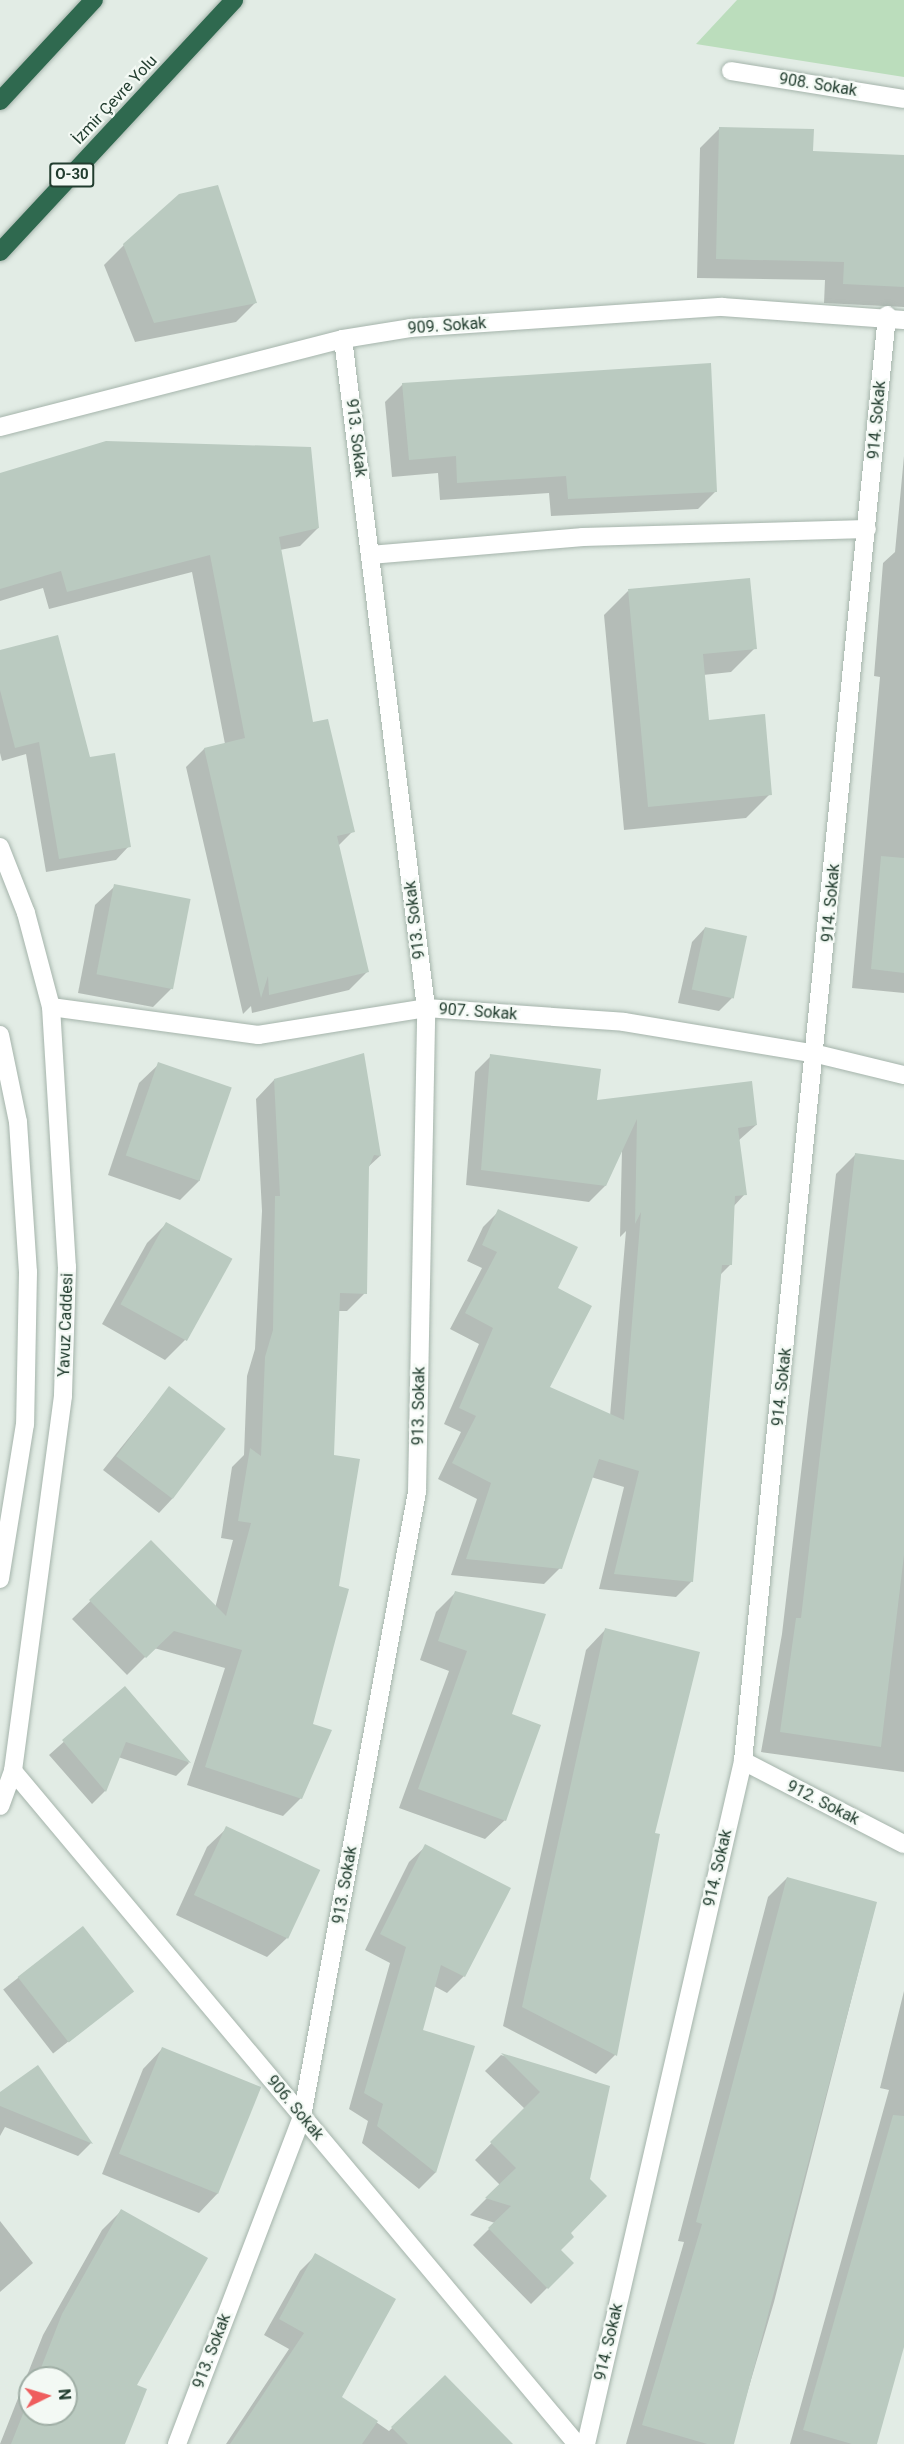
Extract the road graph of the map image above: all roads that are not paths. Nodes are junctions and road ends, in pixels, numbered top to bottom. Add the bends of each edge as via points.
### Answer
1 (234, 0) edge
2 (91, 3) edge
3 (731, 71) dead end
4 (904, 99) edge
5 (0, 101) edge
6 (0, 252) edge
7 (896, 317) edge
8 (343, 339) junction
9 (0, 412) edge
10 (9, 425) edge
11 (867, 529) junction
12 (370, 555) junction
13 (0, 848) edge
14 (51, 1007) junction
15 (426, 1008) junction
16 (0, 1035) edge
17 (817, 1054) junction
18 (904, 1075) edge
19 (0, 1579) edge
20 (743, 1761) junction
21 (13, 1772) junction
22 (0, 1806) edge
23 (904, 1844) edge
24 (302, 2116) junction
25 (177, 2444) edge
26 (577, 2444) edge
27 (586, 2444) edge

1 - 6 highway, İzmir Çevre Yolu / O-30
2 - 5 highway
3 - 4 street, 908. Sokak
7 - 8 street, 909. Sokak via 722,307 410,328
7 - 11 street, 914. Sokak
8 - 10 street, 909. Sokak
8 - 12 street, 913. Sokak
9 - 10 street
11 - 12 street via 583,537
11 - 17 street, 914. Sokak
12 - 15 street, 913. Sokak
13 - 14 street, Yavuz Caddesi via 26,913
14 - 15 street, 907. Sokak via 258,1035
14 - 21 street, Yavuz Caddesi via 68,1267 63,1396
15 - 17 street, 907. Sokak via 624,1022
15 - 24 street, 913. Sokak via 417,1492
16 - 19 street via 18,1122 28,1272 25,1424
17 - 18 street, 907. Sokak
17 - 20 street, 914. Sokak
20 - 23 street, 912. Sokak
20 - 27 street, 914. Sokak
21 - 22 street, Yavuz Caddesi
21 - 24 street, 906. Sokak
24 - 25 street, 913. Sokak
24 - 26 street, 906. Sokak

